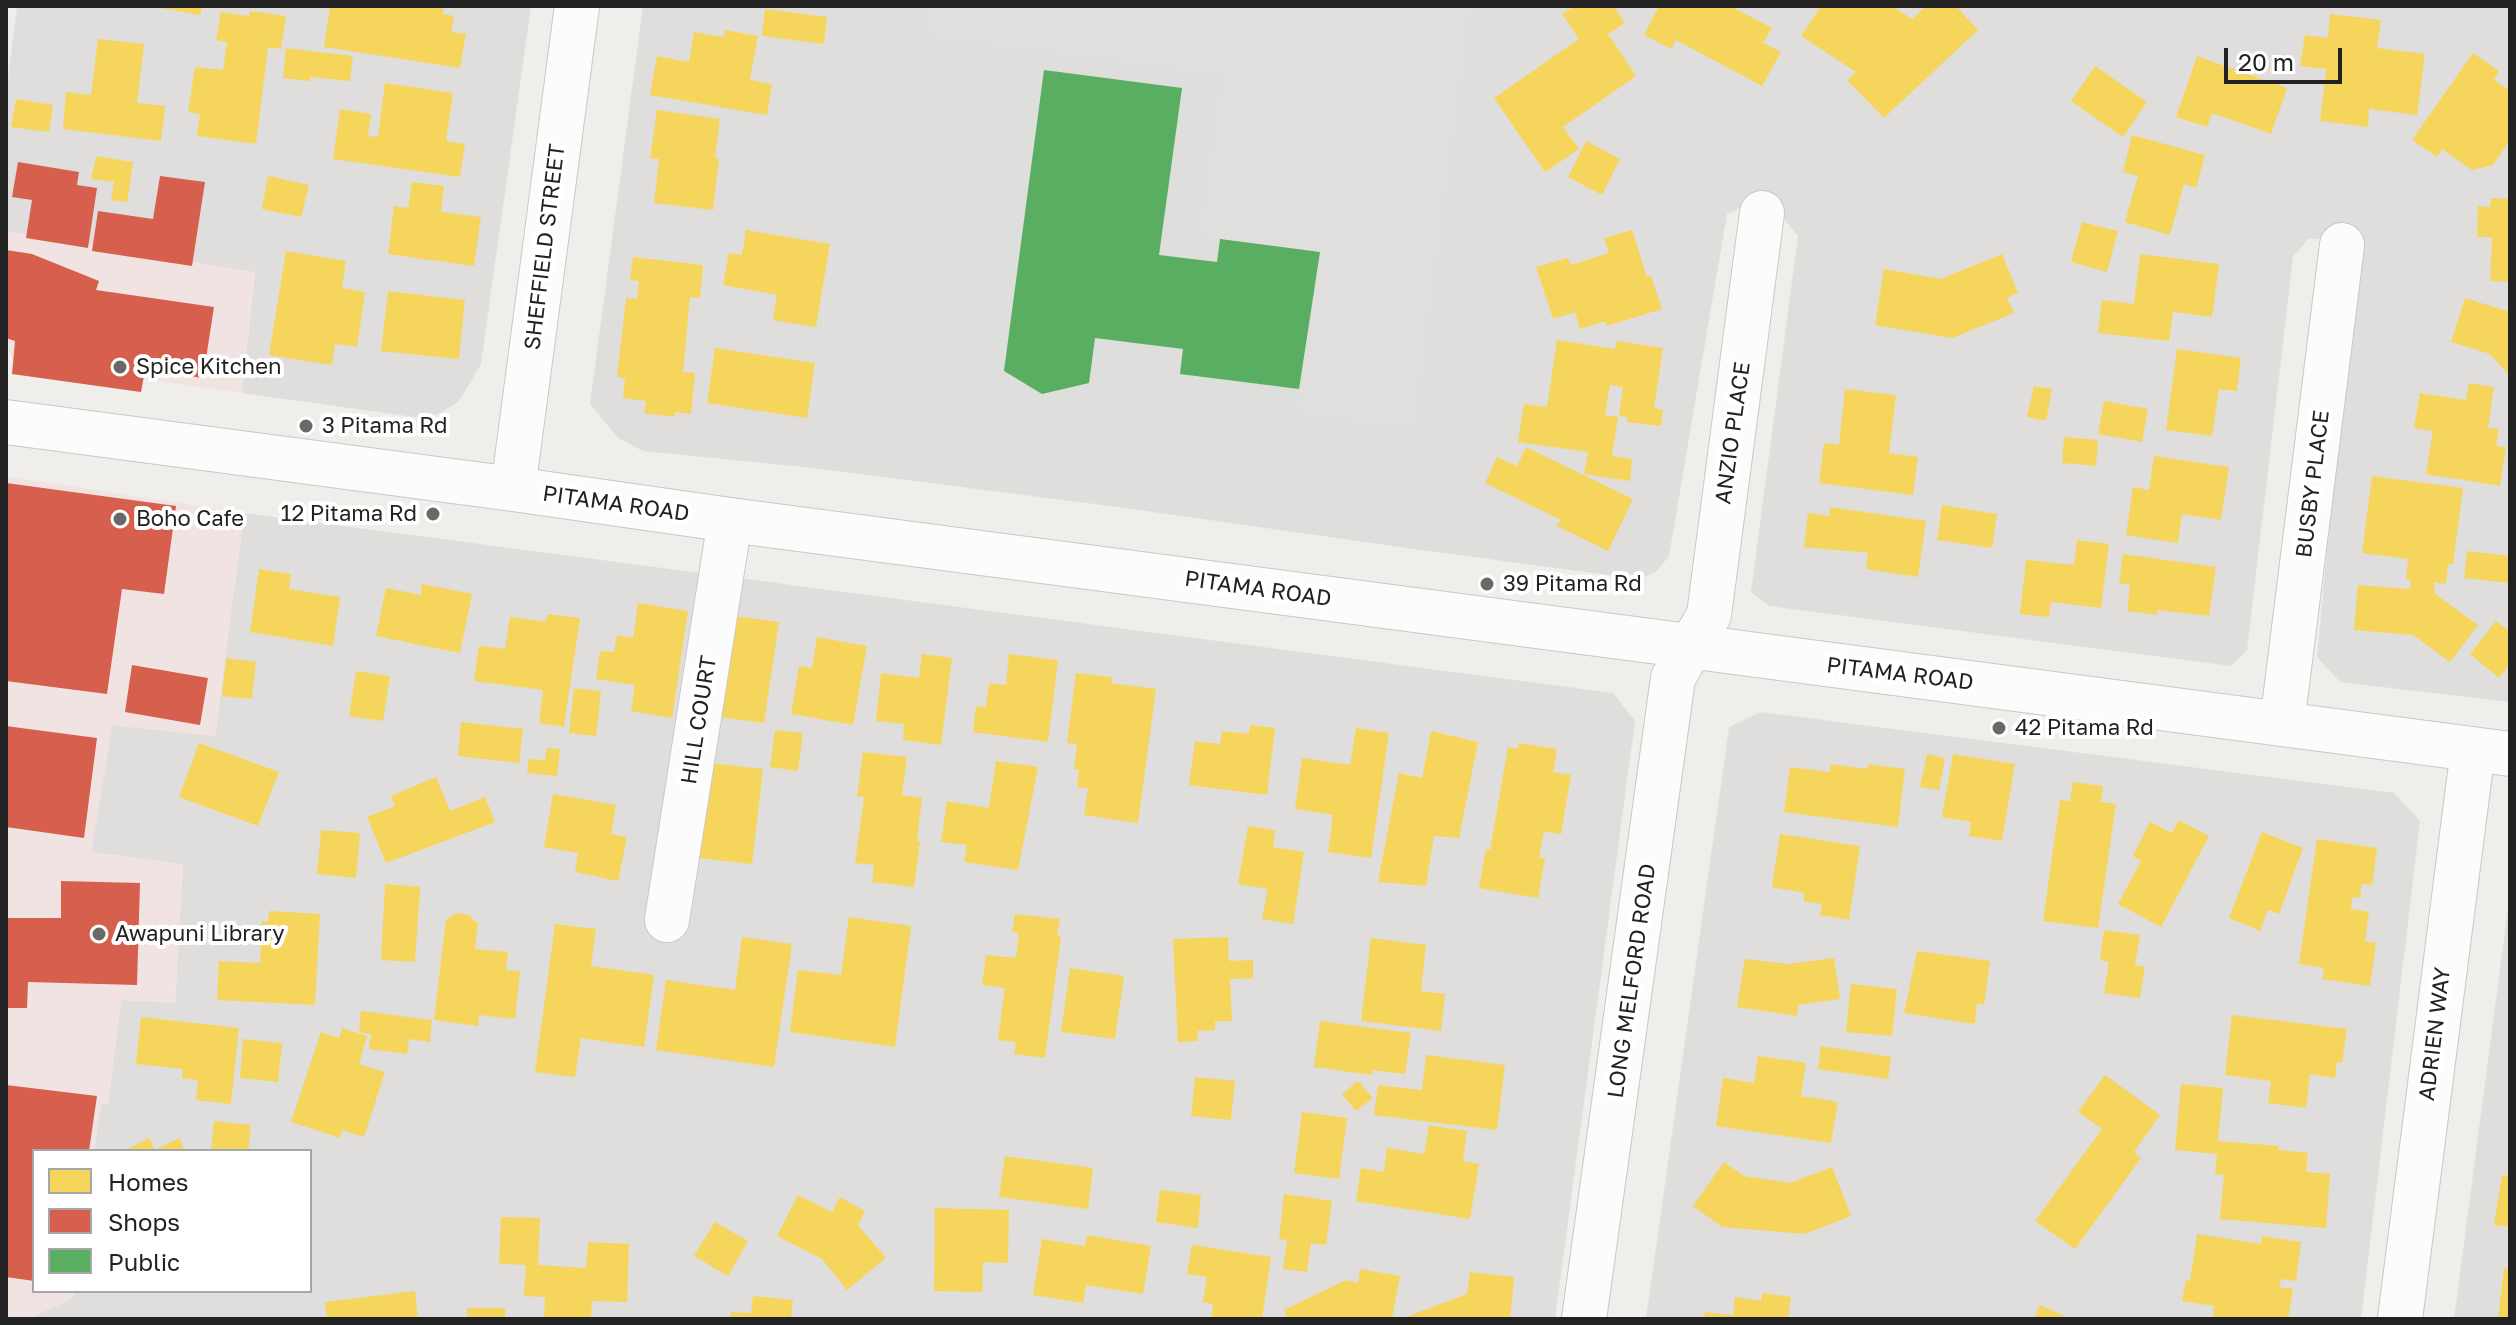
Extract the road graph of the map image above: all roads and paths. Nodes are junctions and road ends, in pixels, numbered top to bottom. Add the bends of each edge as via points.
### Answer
1 (577, 6) edge
2 (1762, 213) dead end
3 (2342, 245) dead end
4 (6, 422) edge
5 (513, 489) junction
6 (730, 520) junction
7 (1690, 647) junction
8 (2282, 724) junction
9 (2491, 752) edge
10 (667, 920) dead end
11 (1584, 1319) edge
12 (2400, 1319) edge

1 - 5 street, SHEFFIELD STREET
2 - 7 street, ANZIO PLACE via 1709,615
3 - 8 street, BUSBY PLACE
4 - 5 street, PITAMA ROAD
5 - 6 street, PITAMA ROAD
6 - 7 street, PITAMA ROAD
6 - 10 street, HILL COURT
7 - 8 street, PITAMA ROAD
7 - 11 street, LONG MELFORD ROAD via 1673,678
8 - 9 street, PITAMA ROAD
9 - 12 street, ADRIEN WAY

